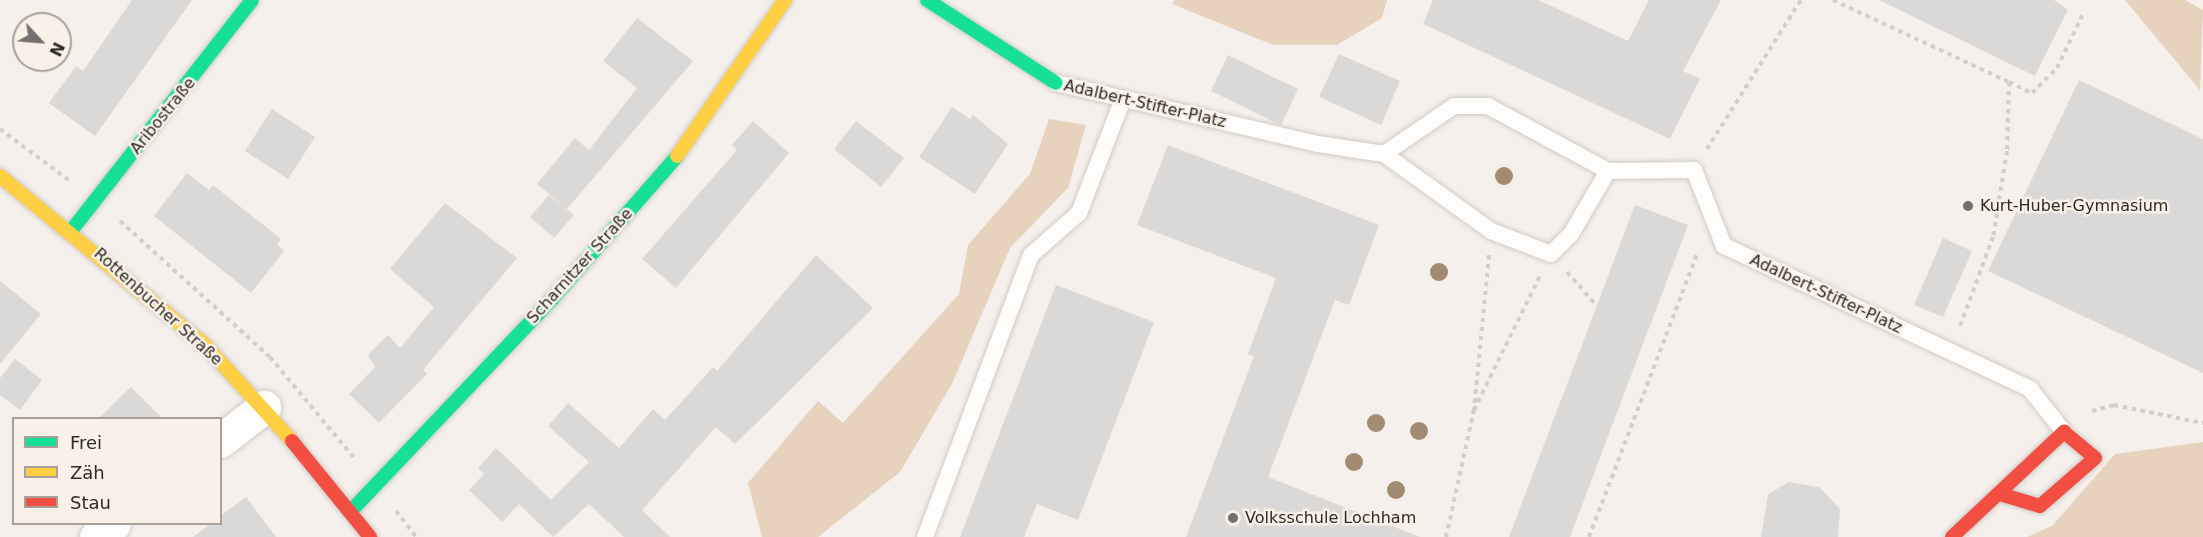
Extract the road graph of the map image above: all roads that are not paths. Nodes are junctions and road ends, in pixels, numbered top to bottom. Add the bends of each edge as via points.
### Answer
1 (252, 0) edge
2 (785, 0) edge
3 (927, 0) edge
4 (1056, 83) joint
5 (1123, 99) junction
6 (1384, 153) junction
7 (1608, 171) junction
8 (0, 176) edge
9 (71, 231) junction
10 (264, 407) junction
11 (2064, 432) junction
12 (222, 439) edge
13 (2000, 494) junction
14 (350, 512) junction
15 (113, 525) edge
16 (96, 537) edge
17 (369, 537) edge
18 (925, 537) edge
19 (1952, 537) edge

1 - 9 street, Aribostraße
2 - 14 street, Scharnitzer Straße via 680,153 552,299
3 - 4 street, Adalbert-Stifter-Platz
4 - 5 lane, Adalbert-Stifter-Platz
5 - 6 lane, Adalbert-Stifter-Platz via 1318,144
5 - 18 lane via 1079,213 1031,255
6 - 7 lane via 1455,106 1488,106
6 - 7 lane, Adalbert-Stifter-Platz via 1491,231 1551,254 1571,234
7 - 11 lane, Adalbert-Stifter-Platz via 1694,170 1724,246 2030,390
8 - 9 street, Rottenbucher Straße
9 - 10 street, Rottenbucher Straße via 205,345
10 - 12 street
10 - 14 street, Rottenbucher Straße
11 - 13 street
11 - 13 street via 2095,458 2040,506
13 - 19 street
14 - 17 street, Rottenbucher Straße
15 - 16 street

